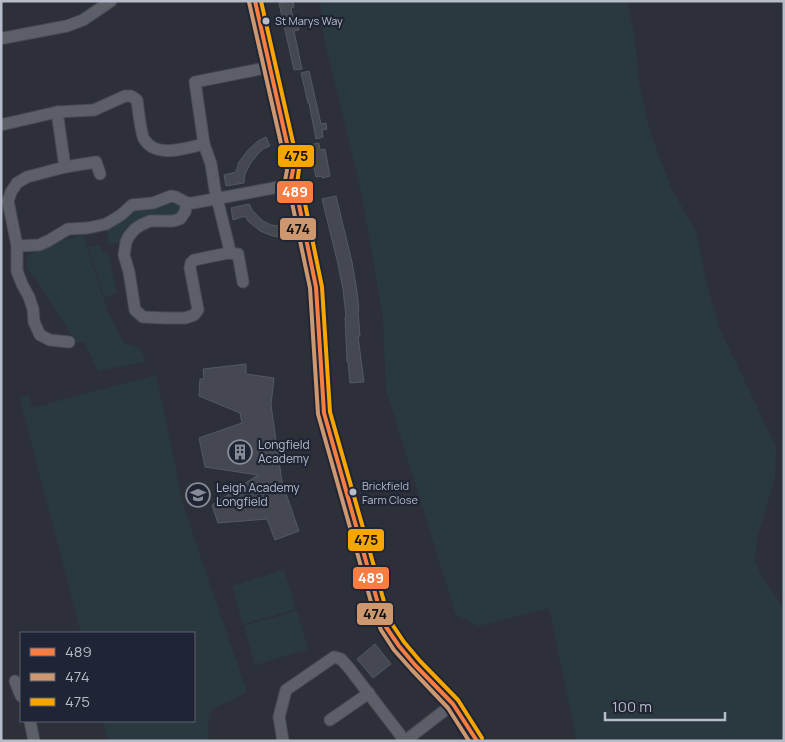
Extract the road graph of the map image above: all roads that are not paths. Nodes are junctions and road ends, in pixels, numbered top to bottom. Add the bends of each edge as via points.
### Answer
1 (111, 1) edge
2 (255, 1) edge
3 (97, 5) edge
4 (1, 38) edge
5 (270, 67) junction
6 (57, 112) junction
7 (1, 125) edge
8 (204, 144) junction
9 (65, 167) junction
10 (100, 174) dead end
11 (290, 184) junction
12 (216, 199) junction
13 (187, 203) junction
14 (17, 246) junction
15 (228, 253) junction
16 (244, 282) dead end
17 (69, 342) dead end
18 (15, 681) dead end
19 (369, 693) junction
20 (20, 694) edge
21 (453, 704) junction
22 (330, 720) dead end
23 (30, 722) edge
24 (34, 741) edge
25 (283, 741) edge
26 (405, 741) edge
27 (477, 741) edge

1 - 3 street
2 - 5 main road
3 - 4 street via 83,20 67,26
5 - 8 street via 195,82
5 - 11 main road via 293,170
6 - 7 street
6 - 8 street via 94,110 132,96 137,100 144,139 151,147 162,152
6 - 9 street
8 - 12 street via 211,164
9 - 10 street via 96,162
9 - 14 street via 26,177 11,192 8,201
11 - 12 street
11 - 21 main road via 297,195 316,286 324,412 379,607 386,627 399,646
12 - 13 street
12 - 15 street
13 - 14 street via 171,196 153,203 132,205 106,224 68,229 41,244
13 - 15 street via 181,218 146,223 128,238 124,255 135,310 143,317 185,318 194,315 198,310 191,263
14 - 17 street via 17,271 40,335 50,340
15 - 16 street via 238,254
18 - 20 street
19 - 22 street
19 - 25 street via 341,659 334,657 286,690 279,717
19 - 26 street
21 - 26 street
21 - 27 main road
23 - 24 street

